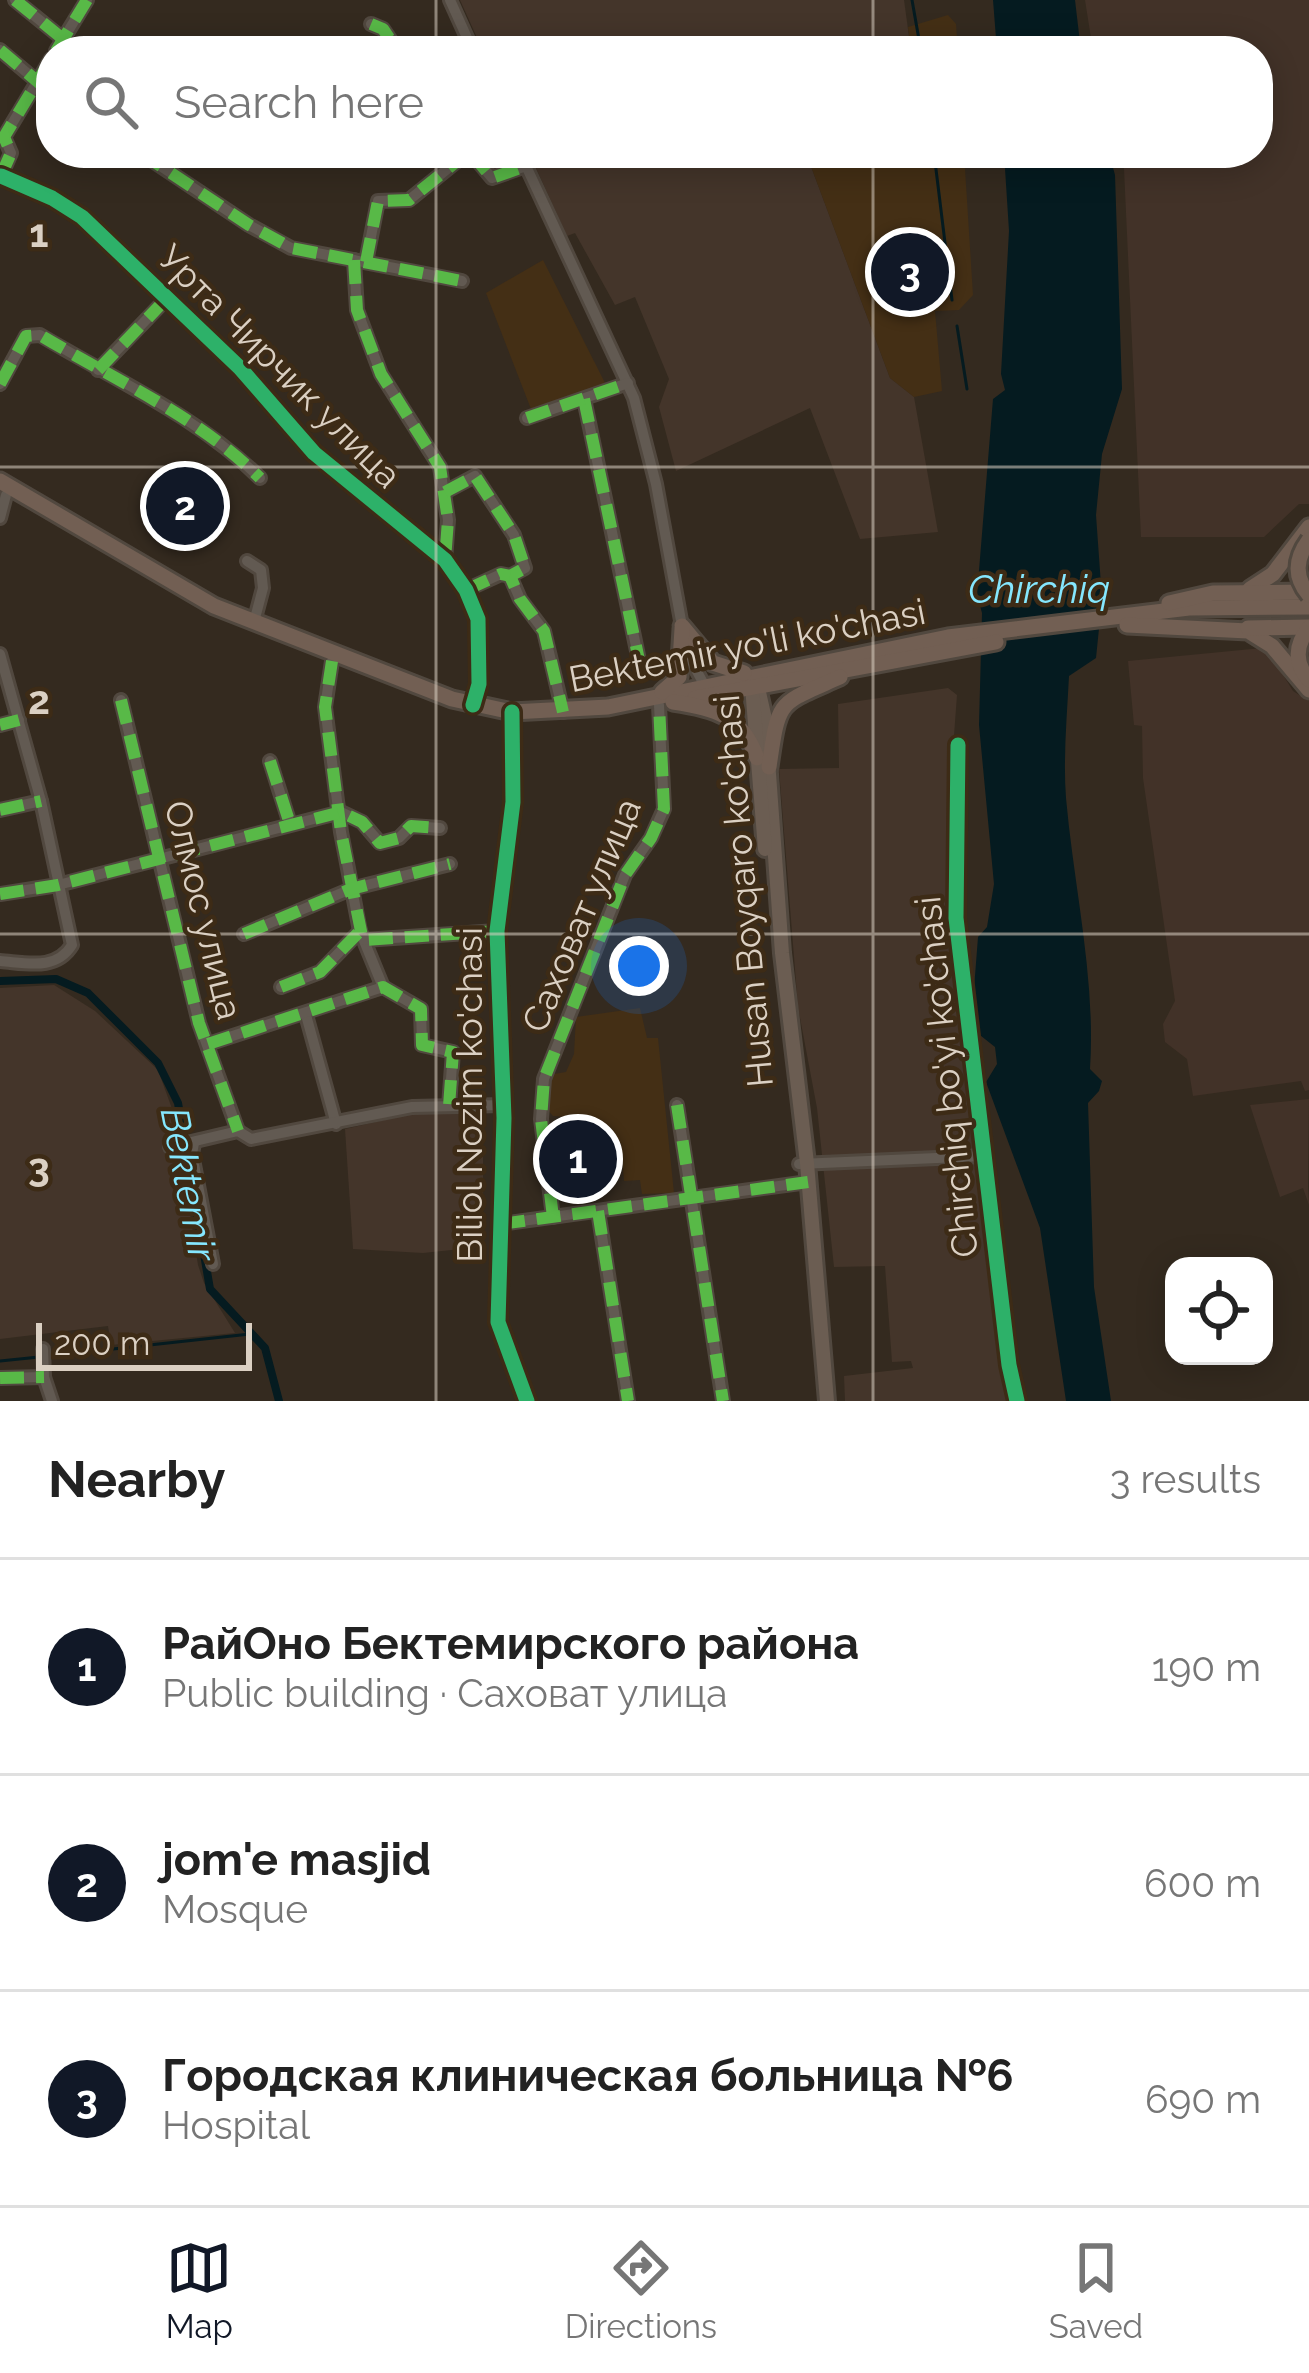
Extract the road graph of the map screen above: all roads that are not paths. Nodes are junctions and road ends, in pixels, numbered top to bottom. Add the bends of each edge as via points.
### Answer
1 (15, 0) edge
2 (87, 0) edge
3 (450, 0) edge
4 (371, 24) dead end
5 (50, 36) edge
6 (65, 36) edge
7 (388, 36) edge
8 (466, 36) edge
9 (0, 50) edge
10 (36, 83) joint
11 (2, 137) edge
12 (164, 168) edge
13 (450, 168) edge
14 (483, 168) edge
15 (520, 168) edge
16 (527, 168) edge
17 (0, 177) edge
18 (360, 261) junction
19 (462, 280) dead end
20 (166, 298) junction
21 (98, 370) junction
22 (628, 383) junction
23 (0, 384) edge
24 (584, 399) junction
25 (527, 418) dead end
26 (260, 478) dead end
27 (2, 489) edge
28 (446, 492) junction
29 (0, 518) edge
30 (1309, 527) edge
31 (1309, 540) edge
32 (445, 560) junction
33 (248, 561) dead end
34 (510, 577) junction
35 (466, 590) junction
36 (1309, 594) edge
37 (1309, 607) edge
38 (1230, 611) junction
39 (1309, 616) edge
40 (1126, 620) junction
41 (254, 622) junction
42 (682, 626) junction
43 (1309, 627) edge
44 (949, 642) junction
45 (0, 654) edge
46 (332, 661) junction
47 (872, 664) junction
48 (640, 665) dead end
49 (1309, 680) edge
50 (755, 684) junction
51 (707, 691) junction
52 (1309, 691) edge
53 (121, 700) dead end
54 (662, 701) junction
55 (473, 705) junction
56 (563, 712) junction
57 (512, 716) junction
58 (19, 720) junction
59 (0, 725) edge
60 (958, 745) dead end
61 (270, 760) dead end
62 (763, 763) junction
63 (41, 801) junction
64 (0, 811) edge
65 (341, 812) junction
66 (290, 824) junction
67 (440, 828) dead end
68 (160, 858) junction
69 (450, 864) dead end
70 (58, 885) junction
71 (351, 889) junction
72 (0, 894) edge
73 (497, 931) junction
74 (244, 934) dead end
75 (362, 936) junction
76 (0, 961) edge
77 (281, 987) dead end
78 (383, 987) junction
79 (306, 1015) junction
80 (208, 1044) junction
81 (503, 1105) junction
82 (676, 1105) dead end
83 (449, 1106) junction
84 (336, 1124) junction
85 (238, 1131) junction
86 (191, 1144) junction
87 (170, 1147) dead end
88 (983, 1156) junction
89 (803, 1163) junction
90 (804, 1182) junction
91 (693, 1196) junction
92 (598, 1211) junction
93 (553, 1217) junction
94 (501, 1224) junction
95 (213, 1264) dead end
96 (43, 1349) dead end
97 (44, 1373) junction
98 (0, 1378) edge
99 (52, 1401) edge
100 (527, 1401) edge
101 (628, 1401) edge
102 (723, 1401) edge
103 (824, 1401) edge
104 (1017, 1401) edge

1 - 5 street
2 - 6 street
3 - 8 street
4 - 7 street
9 - 10 street
10 - 11 street
11 - 17 street via 11,153
12 - 18 street via 291,248
13 - 18 street via 410,200 378,201
14 - 15 street via 492,178
16 - 22 street
17 - 20 street, Урта Чирчик улица via 67,206
18 - 19 street
18 - 28 street via 357,310 374,357 431,451
20 - 21 street
20 - 32 street, Урта Чирчик улица via 314,453
21 - 23 street via 30,334
21 - 26 street via 193,423
22 - 24 street
22 - 42 street
24 - 25 street
24 - 48 street
27 - 29 street
27 - 41 highway, Bektemir yo'li ko'chasi
27 - 46 highway, Bektemir yo'li ko'chasi via 190,602
28 - 32 street
28 - 34 street via 476,476 525,567
30 - 38 highway
31 - 36 highway, bridge via 1298,571
32 - 35 street, Урта Чирчик улица
33 - 41 street via 263,578
34 - 35 street
34 - 56 street via 544,631
35 - 55 street, Урта Чирчик улица via 478,619
36 - 38 highway
37 - 38 highway
38 - 39 highway
38 - 40 highway
38 - 40 highway via 1189,597
38 - 43 highway
38 - 52 highway
40 - 44 highway, Bektemir yo'li ko'chasi
41 - 55 highway, Bektemir yo'li ko'chasi
42 - 50 highway via 713,663
42 - 51 street
42 - 54 highway via 680,677
43 - 49 highway via 1298,653
44 - 47 highway, Bektemir yo'li ko'chasi
44 - 50 highway, Bektemir yo'li ko'chasi
45 - 58 street
46 - 57 highway, Bektemir yo'li ko'chasi via 453,707
46 - 65 street via 326,707
47 - 50 highway, Bektemir yo'li ko'chasi
47 - 62 highway via 784,703
50 - 51 highway, Bektemir yo'li ko'chasi
50 - 62 main road, Husan Boyqaro ko'chasi
51 - 54 highway, Bektemir yo'li ko'chasi
53 - 68 street, Олмос улица
54 - 56 highway, Bektemir yo'li ko'chasi
54 - 57 highway, Bektemir yo'li ko'chasi via 595,716
54 - 62 highway via 729,716
54 - 93 street, Саховат улица via 664,808 625,874 544,1079
55 - 57 highway, Bektemir yo'li ko'chasi
56 - 57 highway, Bektemir yo'li ko'chasi
57 - 73 street, Biliol Nozim ko'chasi
58 - 59 street
58 - 63 street
60 - 88 street, Chirchiq bo'yi ko'chasi via 955,889
61 - 66 street
62 - 89 main road, Husan Boyqaro ko'chasi
63 - 64 street
63 - 70 street
65 - 66 street
65 - 67 street via 380,843 411,826
65 - 71 street
66 - 68 street
68 - 70 street
68 - 80 street, Олмос улица
69 - 71 street
70 - 72 street
70 - 76 street via 72,945 62,959
71 - 74 street
71 - 75 street
73 - 75 street
73 - 81 street, Biliol Nozim ko'chasi
75 - 77 street via 320,971
75 - 78 street
78 - 79 street
78 - 83 street via 421,1009 422,1045 453,1052
79 - 80 street
79 - 84 street
80 - 85 street, Олмос улица
81 - 83 street
81 - 94 street, Biliol Nozim ko'chasi
82 - 91 street
83 - 84 street
84 - 85 street via 251,1139
85 - 86 street
86 - 87 street
86 - 95 street
88 - 89 street, Chirchiq bo'yi ko'chasi
88 - 104 street, Chirchiq bo'yi ko'chasi
89 - 90 main road, Husan Boyqaro ko'chasi
90 - 91 street
90 - 103 main road, Husan Boyqaro ko'chasi
91 - 92 street
91 - 102 street
92 - 93 street
92 - 101 street
93 - 94 street
94 - 100 street, Biliol Nozim ko'chasi via 498,1322
96 - 97 street
97 - 98 street
97 - 99 street

